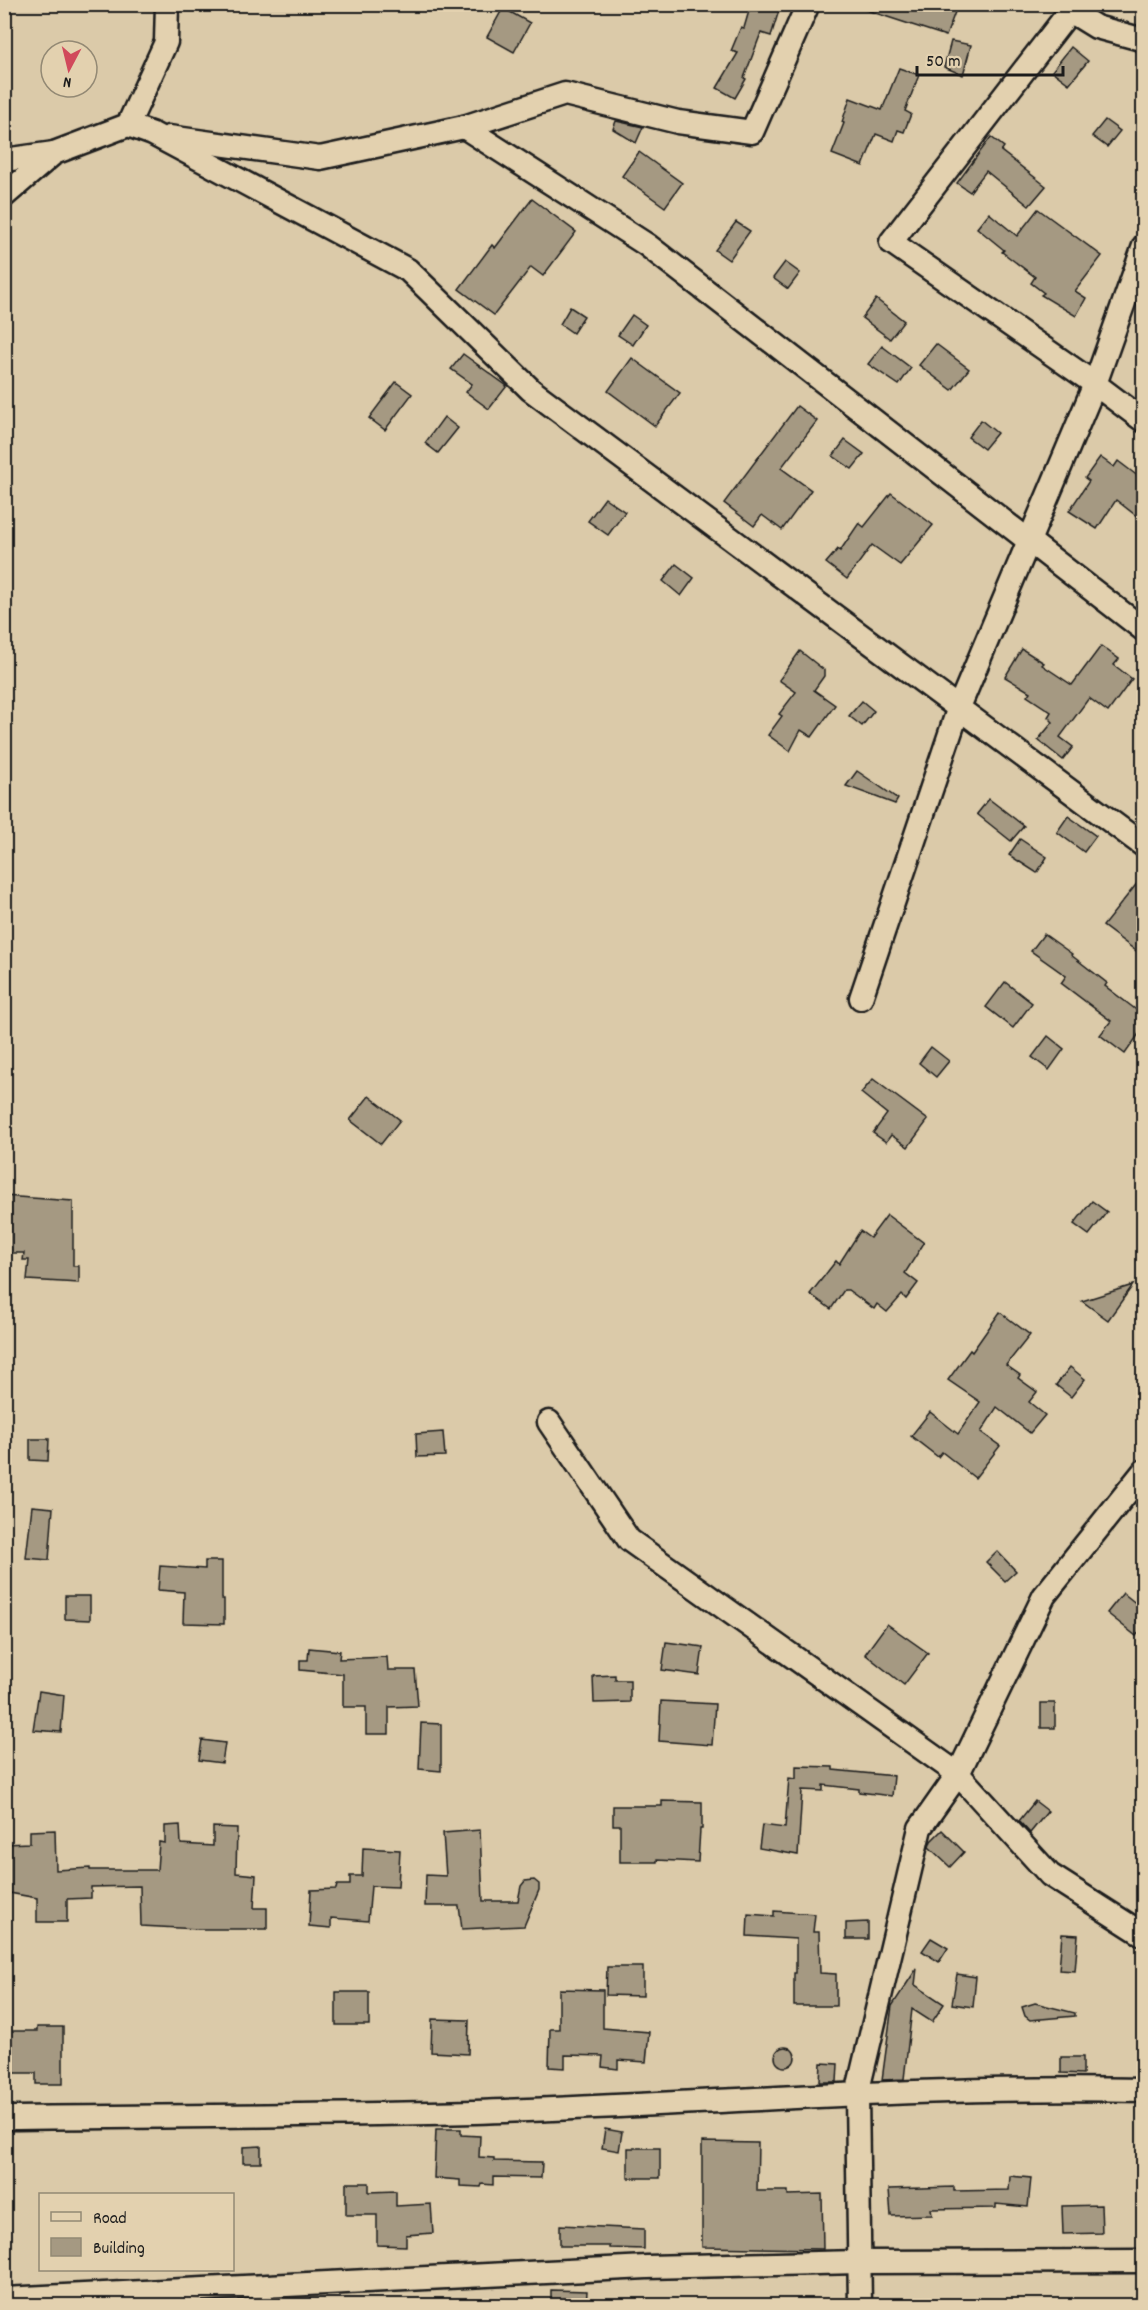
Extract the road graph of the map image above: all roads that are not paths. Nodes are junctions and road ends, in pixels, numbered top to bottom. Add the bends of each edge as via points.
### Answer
1 (167, 4) edge
2 (808, 4) edge
3 (1065, 7) edge
4 (1143, 40) edge
5 (129, 125) junction
6 (464, 127) junction
7 (153, 134) junction
8 (54, 153) junction
9 (4, 160) edge
10 (4, 196) edge
11 (1143, 246) edge
12 (1095, 384) junction
13 (1143, 421) edge
14 (1028, 542) junction
15 (1143, 630) edge
16 (959, 707) junction
17 (1143, 846) edge
18 (861, 998) dead end
19 (549, 1422) dead end
20 (1143, 1471) edge
21 (958, 1774) junction
22 (1143, 1935) edge
23 (1143, 2090) edge
24 (857, 2094) junction
25 (4, 2118) edge
26 (1143, 2261) edge
27 (860, 2262) junction
28 (4, 2299) edge
29 (860, 2306) edge

1 - 5 street via 166,42
2 - 6 street via 752,132 678,122 565,94
3 - 4 street via 1096,27
3 - 12 street via 891,242
5 - 7 street
5 - 8 street
6 - 7 street via 320,158
6 - 14 street via 647,245
7 - 16 street via 408,270 531,390
8 - 9 street
8 - 10 street
11 - 12 street
12 - 13 street
12 - 14 street
14 - 15 street
14 - 16 street
16 - 17 street
16 - 18 street
19 - 21 street via 628,1540
20 - 21 street via 1044,1596
21 - 22 street via 1050,1875
21 - 24 street via 920,1828
23 - 24 street via 1058,2088
24 - 25 street via 474,2112
24 - 27 street
26 - 27 street
27 - 28 street via 647,2267
27 - 29 street

